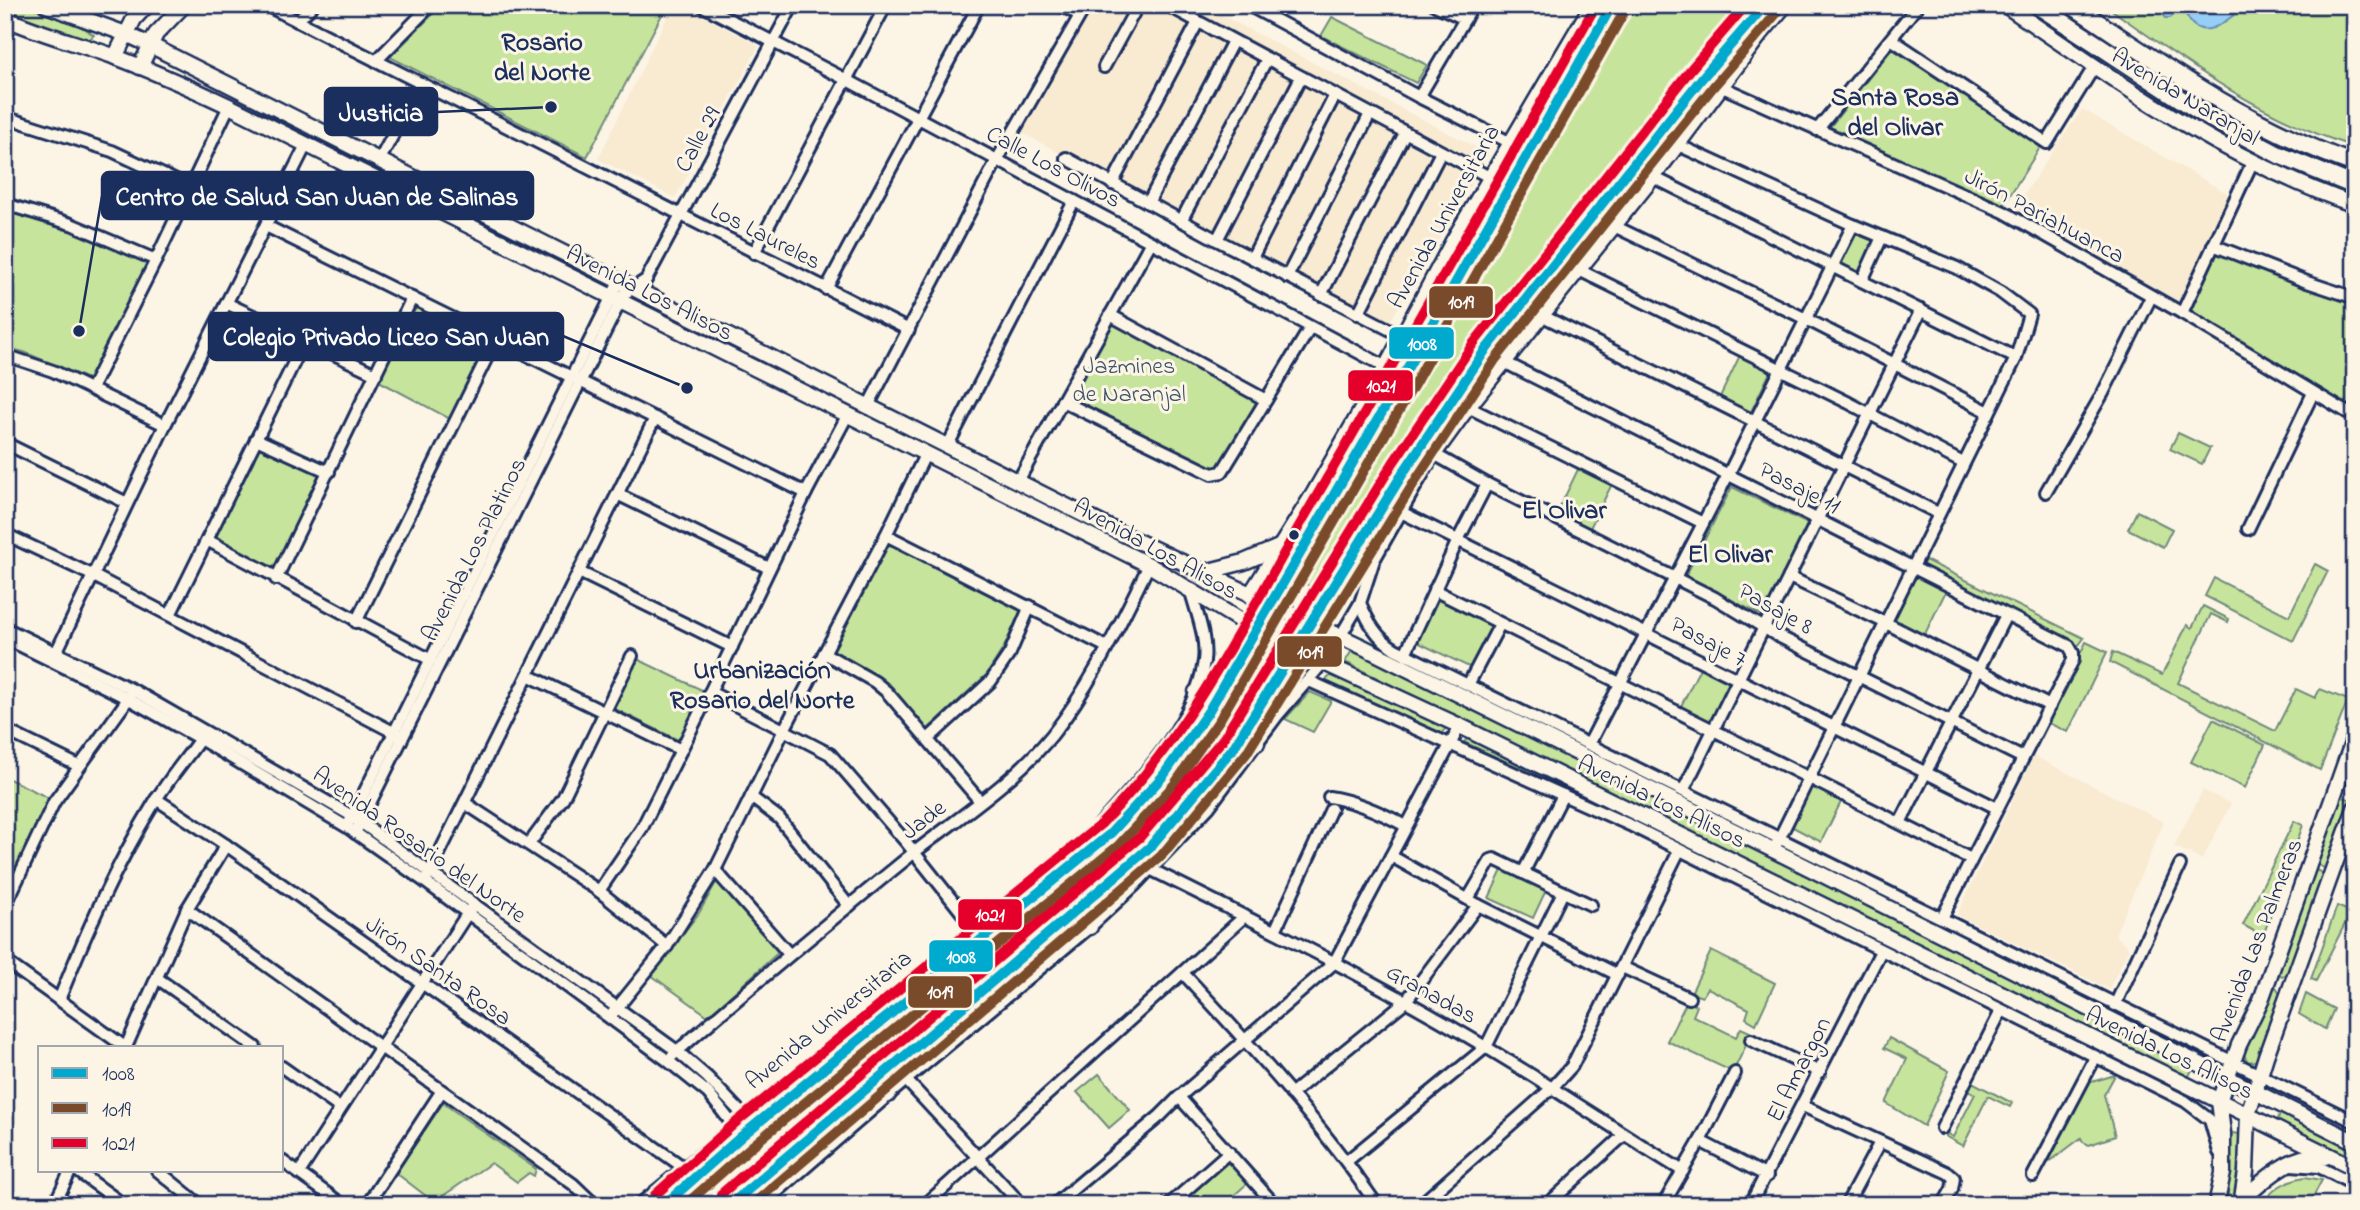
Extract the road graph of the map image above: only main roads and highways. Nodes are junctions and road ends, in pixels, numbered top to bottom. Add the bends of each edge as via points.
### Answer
1 (46, 5) edge
2 (147, 5) edge
3 (184, 5) edge
4 (1592, 5) edge
5 (1612, 5) edge
6 (1765, 5) edge
7 (1784, 5) edge
8 (2005, 5) edge
9 (2037, 5) edge
10 (2072, 5) edge
11 (5, 18) edge
12 (1581, 24) junction
13 (1597, 32) junction
14 (127, 34) junction
15 (150, 45) junction
16 (115, 57) junction
17 (140, 67) junction
18 (2355, 164) edge
19 (2355, 186) edge
20 (435, 190) junction
21 (2355, 205) edge
22 (426, 206) junction
23 (1360, 412) junction
24 (1355, 459) junction
25 (1405, 470) junction
26 (1051, 498) junction
27 (1070, 508) junction
28 (1044, 513) junction
29 (1063, 523) junction
30 (1279, 547) junction
31 (1200, 573) junction
32 (1250, 595) junction
33 (1271, 604) junction
34 (1311, 624) junction
35 (1255, 629) junction
36 (1296, 650) junction
37 (1196, 692) road end
38 (1214, 703) junction
39 (1244, 733) junction
40 (2355, 735) edge
41 (1257, 743) road end
42 (2355, 808) edge
43 (1076, 911) junction
44 (1090, 927) road end
45 (2270, 974) junction
46 (2293, 984) junction
47 (2226, 1077) junction
48 (2255, 1092) junction
49 (888, 1095) road end
50 (2219, 1101) junction
51 (838, 1111) junction
52 (2248, 1114) junction
53 (2355, 1142) edge
54 (2336, 1159) junction
55 (2355, 1168) edge
56 (2242, 1202) edge
57 (664, 1205) edge
58 (730, 1205) edge
59 (2216, 1205) edge

1 - 14 main road, Avenida Los Alisos
2 - 14 main road
3 - 15 main road
4 - 12 main road, Avenida Universitaria
5 - 13 main road, Avenida Universitaria
6 - 25 main road via 1516,309
7 - 25 main road via 1434,454
8 - 21 main road, Avenida Naranjal via 2198,134 2252,163
9 - 19 highway, Avenida Naranjal via 2207,117 2279,155
10 - 18 highway, Avenida Naranjal via 2217,100 2286,138
11 - 16 main road, Avenida Los Alisos
12 - 13 main road
12 - 23 main road, Avenida Universitaria via 1453,241
13 - 24 main road, Avenida Universitaria
14 - 15 main road, Avenida Los Alisos
14 - 16 main road
15 - 17 main road
15 - 20 main road, Avenida Los Alisos
16 - 17 main road, Avenida Los Alisos
17 - 22 main road, Avenida Los Alisos via 229,106
20 - 22 main road
20 - 26 main road, Avenida Los Alisos
22 - 28 main road, Avenida Los Alisos
23 - 24 main road
23 - 30 main road, Avenida Universitaria
24 - 33 main road, Avenida Universitaria
25 - 34 main road
26 - 27 main road, Avenida Los Alisos
26 - 28 main road
27 - 29 main road
27 - 31 main road, Avenida Los Alisos
28 - 29 main road, Avenida Los Alisos
29 - 35 main road, Avenida Los Alisos via 1149,565
30 - 31 main road
30 - 32 main road, Avenida Universitaria
31 - 32 main road, Avenida Los Alisos
32 - 33 main road, Avenida Los Alisos
33 - 34 main road, Avenida Los Alisos
33 - 35 main road, Avenida Universitaria
34 - 36 main road
34 - 47 main road, Avenida Los Alisos via 1776,844
35 - 36 main road, Avenida Los Alisos
35 - 38 main road, Avenida Universitaria
36 - 39 main road
36 - 50 main road, Avenida Los Alisos via 1460,726
37 - 38 main road
38 - 57 main road, Avenida Universitaria via 1175,762 1132,813 1049,886 978,933
39 - 41 main road
39 - 43 main road via 1150,846
40 - 45 main road, Avenida Las Palmeras
42 - 46 main road, Avenida Las Palmeras
43 - 44 main road
43 - 51 main road
45 - 46 main road
45 - 47 main road, Avenida Las Palmeras
46 - 48 main road, Avenida Las Palmeras
47 - 48 main road, Avenida Los Alisos
47 - 50 main road, Avenida Las Palmeras
48 - 52 main road, Avenida Las Palmeras
48 - 53 main road, Avenida Los Alisos
49 - 51 main road
50 - 52 main road, Avenida Los Alisos
50 - 59 main road, Avenida Las Palmeras via 2222,1173
51 - 58 main road
52 - 54 main road, Avenida Los Alisos
52 - 56 main road, Avenida Las Palmeras
54 - 55 main road, Avenida Los Alisos
54 - 56 main road via 2298,1158

